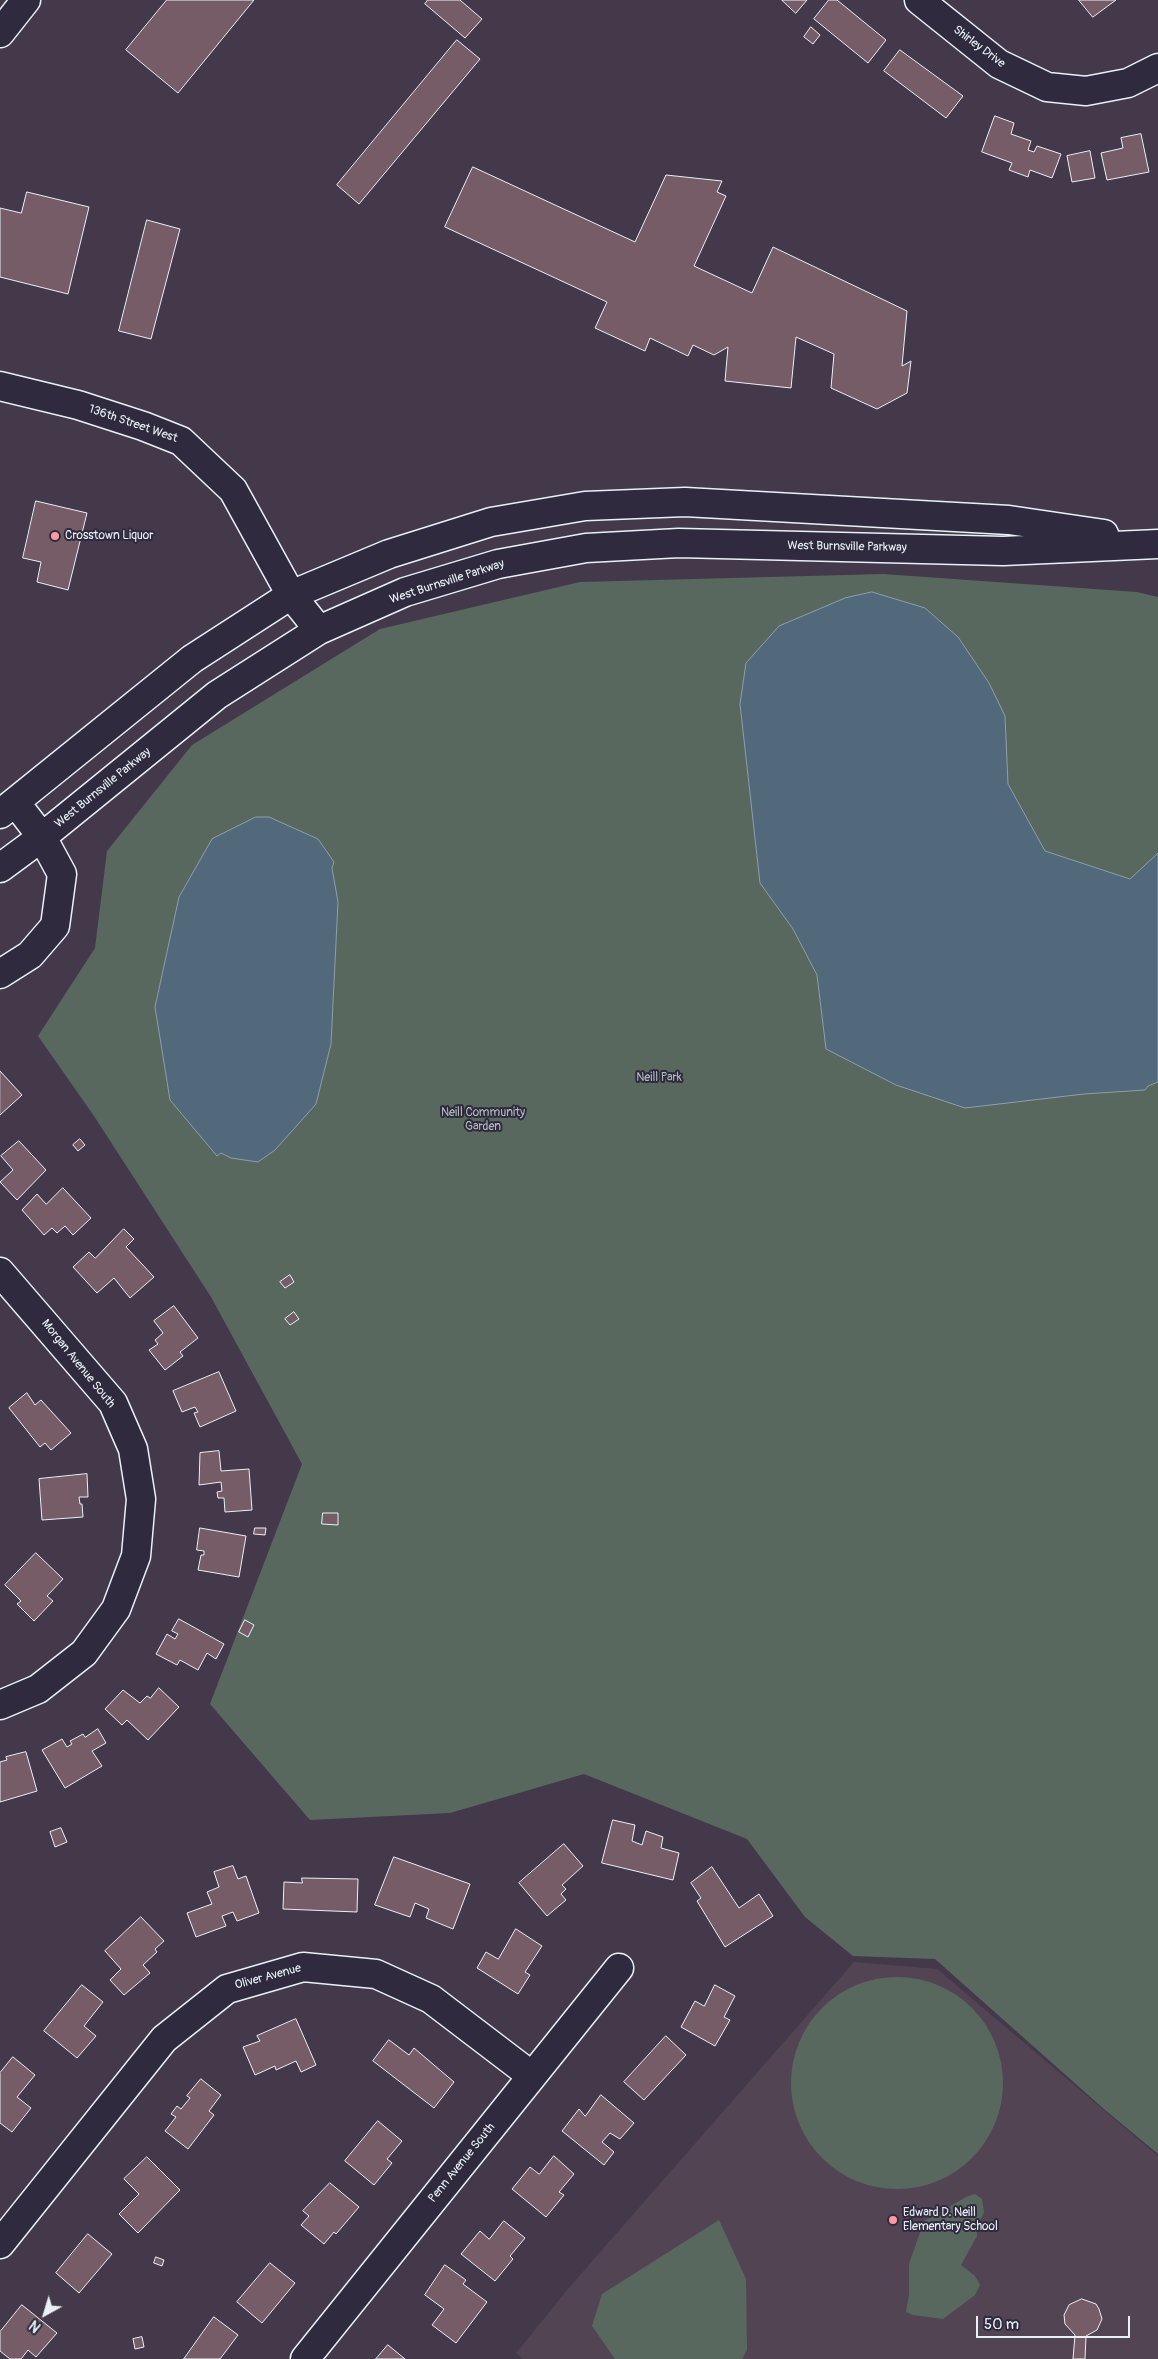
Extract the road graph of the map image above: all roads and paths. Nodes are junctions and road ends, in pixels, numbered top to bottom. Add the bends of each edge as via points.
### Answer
1 (26, 0) edge
2 (919, 0) edge
3 (0, 32) edge
4 (1158, 68) edge
5 (0, 386) edge
6 (1158, 543) edge
7 (292, 595) junction
8 (320, 630) junction
9 (7, 808) edge
10 (42, 837) junction
11 (0, 868) edge
12 (0, 974) edge
13 (5, 1289) edge
14 (0, 1705) edge
15 (619, 1968) dead end
16 (532, 2076) junction
17 (0, 2244) edge
18 (305, 2359) edge

1 - 3 street
2 - 4 street, Shirley Drive via 999,64 1048,87 1086,91 1128,83
5 - 7 street, 136th Street West via 78,405 181,441 233,490
6 - 7 street, West Burnsville Parkway via 1009,520 685,502 585,506 491,522 389,554
6 - 8 street, West Burnsville Parkway via 1003,550 684,543 586,548 498,564 414,589
7 - 8 street, 136th Street West
7 - 9 street, West Burnsville Parkway via 192,660
8 - 10 street, West Burnsville Parkway via 218,695
9 - 10 street
10 - 11 street, West Burnsville Parkway
10 - 12 street via 62,874 55,926 30,956
13 - 14 street, Morgan Avenue South via 113,1403 133,1449 141,1499 136,1556 116,1609 84,1653 38,1689
15 - 16 street, Penn Avenue South
16 - 17 street, Oliver Avenue via 431,1999 376,1974 302,1967 227,1989 164,2039
16 - 18 street, Penn Avenue South

